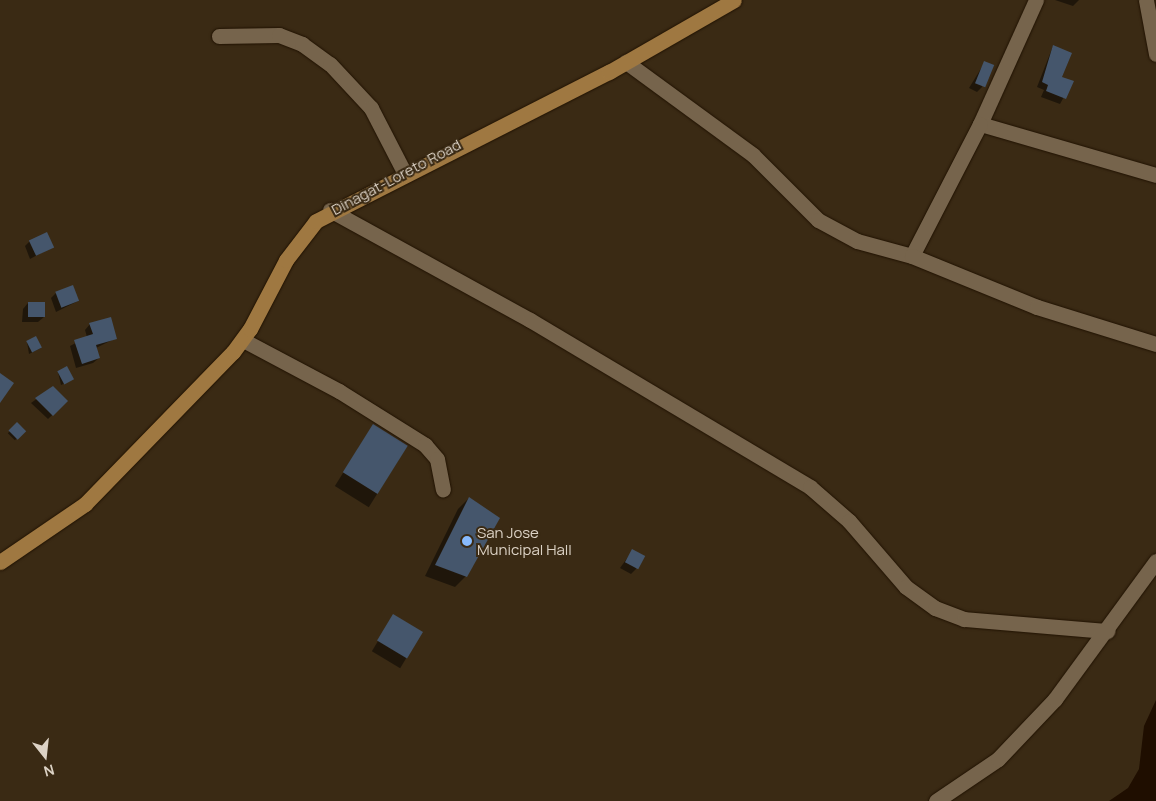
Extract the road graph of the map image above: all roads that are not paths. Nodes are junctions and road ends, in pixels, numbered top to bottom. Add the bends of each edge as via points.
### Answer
1 (734, 0) edge
2 (1036, 0) edge
3 (1146, 0) edge
4 (219, 36) dead end
5 (1156, 54) edge
6 (626, 62) junction
7 (980, 124) junction
8 (404, 172) junction
9 (1156, 175) edge
10 (330, 210) junction
11 (912, 256) junction
12 (243, 340) junction
13 (1156, 344) edge
14 (443, 489) dead end
15 (1156, 561) edge
16 (0, 562) edge
17 (1108, 631) junction
18 (936, 801) edge

1 - 6 main road, Dinagat-Loreto Road
2 - 7 street
3 - 5 street
4 - 8 street via 279,36 302,44 330,64 371,108
6 - 8 main road, Dinagat-Loreto Road
6 - 11 street via 753,155 818,220 857,241
7 - 9 street
7 - 11 street
8 - 10 main road, Dinagat-Loreto Road
10 - 12 main road, Dinagat-Loreto Road via 294,249
10 - 17 street via 530,320 810,487 849,521 906,587 935,608 964,619
11 - 13 street via 1037,307
12 - 14 street via 339,391 425,445 438,459
12 - 16 main road, Dinagat-Loreto Road via 85,504 46,535
15 - 17 street
17 - 18 street via 998,759

